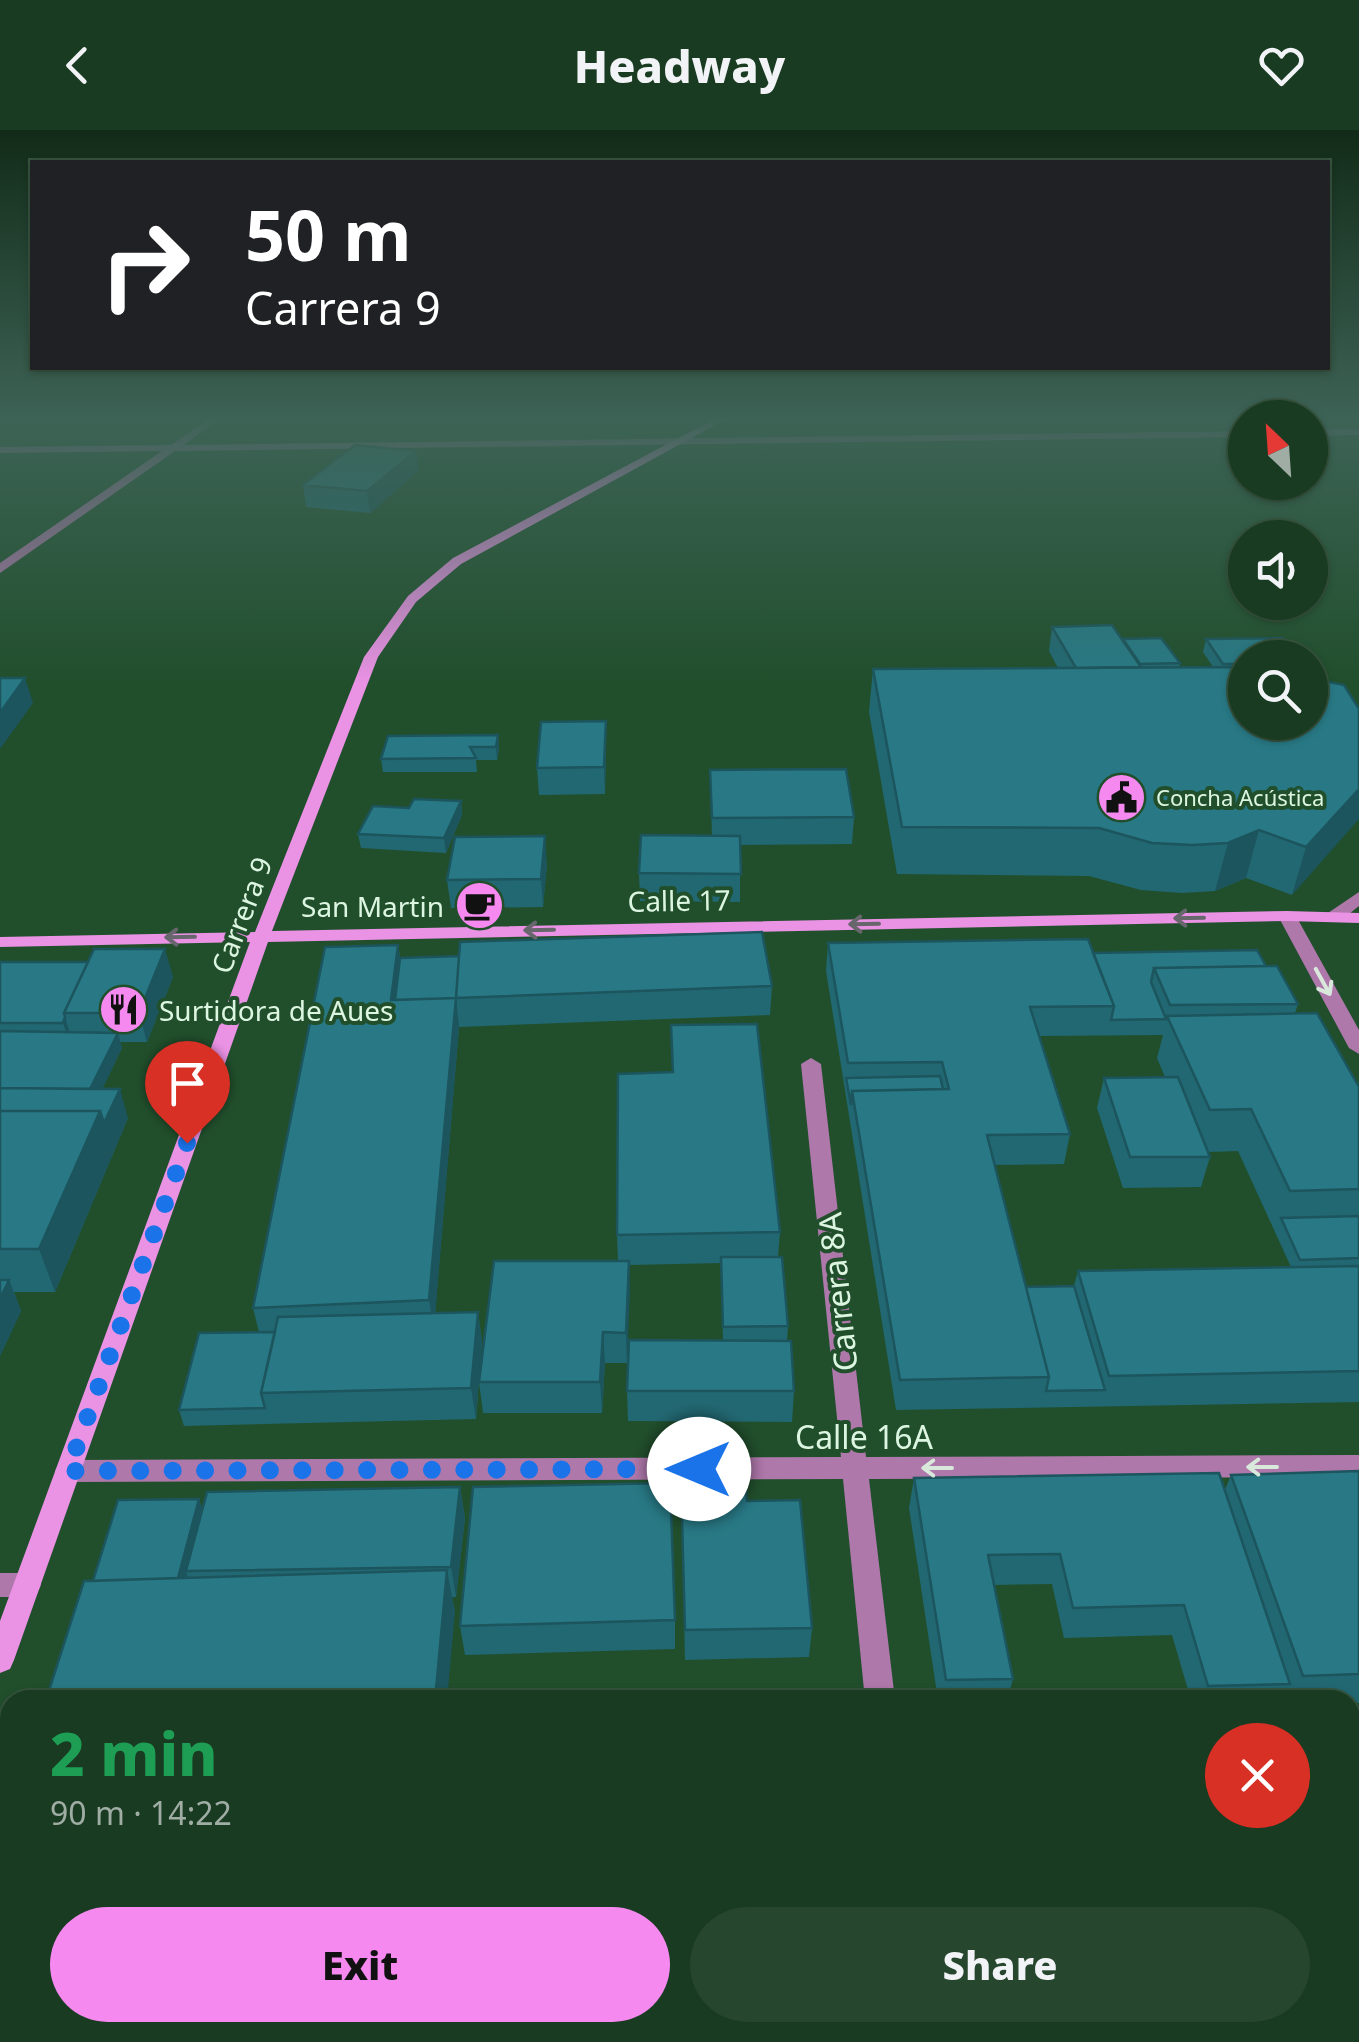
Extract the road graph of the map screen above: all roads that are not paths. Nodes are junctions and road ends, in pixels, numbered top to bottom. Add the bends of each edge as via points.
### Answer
1 (88, 506) edge
2 (557, 506) edge
3 (0, 570) edge
4 (1359, 897) edge
5 (1287, 916) junction
6 (1334, 918) junction
7 (1359, 918) edge
8 (262, 935) junction
9 (0, 942) edge
10 (1359, 1048) edge
11 (811, 1064) dead end
12 (1359, 1466) edge
13 (856, 1468) junction
14 (68, 1471) junction
15 (14, 1585) edge
16 (0, 1660) edge
17 (879, 1690) edge

1 - 3 street
2 - 8 main road, Carrera 9 via 431,580 371,657
4 - 6 street
5 - 6 main road, Calle 17
5 -> 8 main road, Calle 17
5 -> 10 street
6 - 7 main road, Calle 17
8 -> 9 main road, Calle 17
8 - 14 main road, Carrera 9
11 - 13 street, Carrera 8A
12 -> 13 street, Calle 16A
13 - 14 street, Calle 16A
13 - 17 street, Carrera 8A
14 - 15 main road, Carrera 9
15 - 16 main road, Carrera 9

